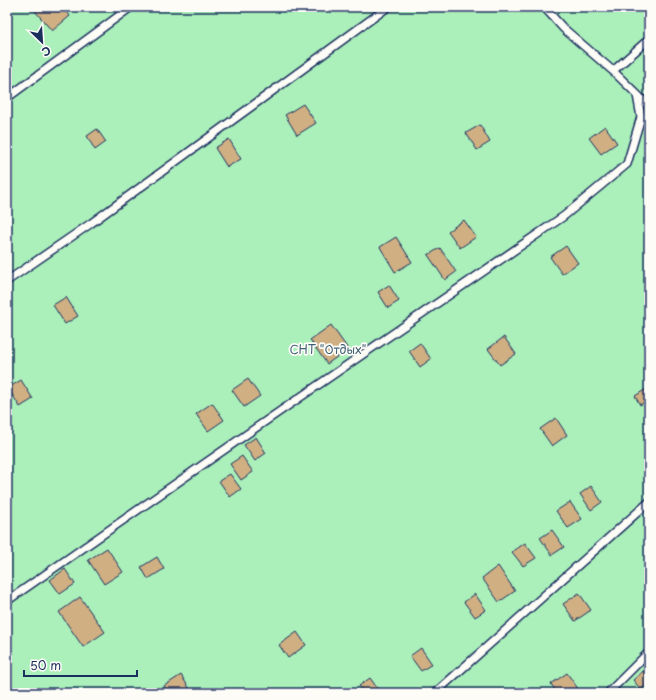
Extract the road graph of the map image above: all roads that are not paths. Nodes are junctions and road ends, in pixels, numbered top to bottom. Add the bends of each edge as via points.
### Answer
1 (131, 7) edge
2 (388, 7) edge
3 (544, 7) edge
4 (649, 39) edge
5 (613, 71) junction
6 (637, 95) junction
7 (7, 98) edge
8 (649, 106) edge
9 (7, 281) edge
10 (649, 502) edge
11 (7, 600) edge
12 (649, 652) edge
13 (435, 693) edge
14 (608, 693) edge

1 - 7 lane
2 - 9 lane via 90,224
3 - 5 lane via 563,28
4 - 5 lane
5 - 6 lane
6 - 8 lane
6 - 11 lane via 641,117 627,164 564,216
10 - 13 lane
12 - 14 lane

